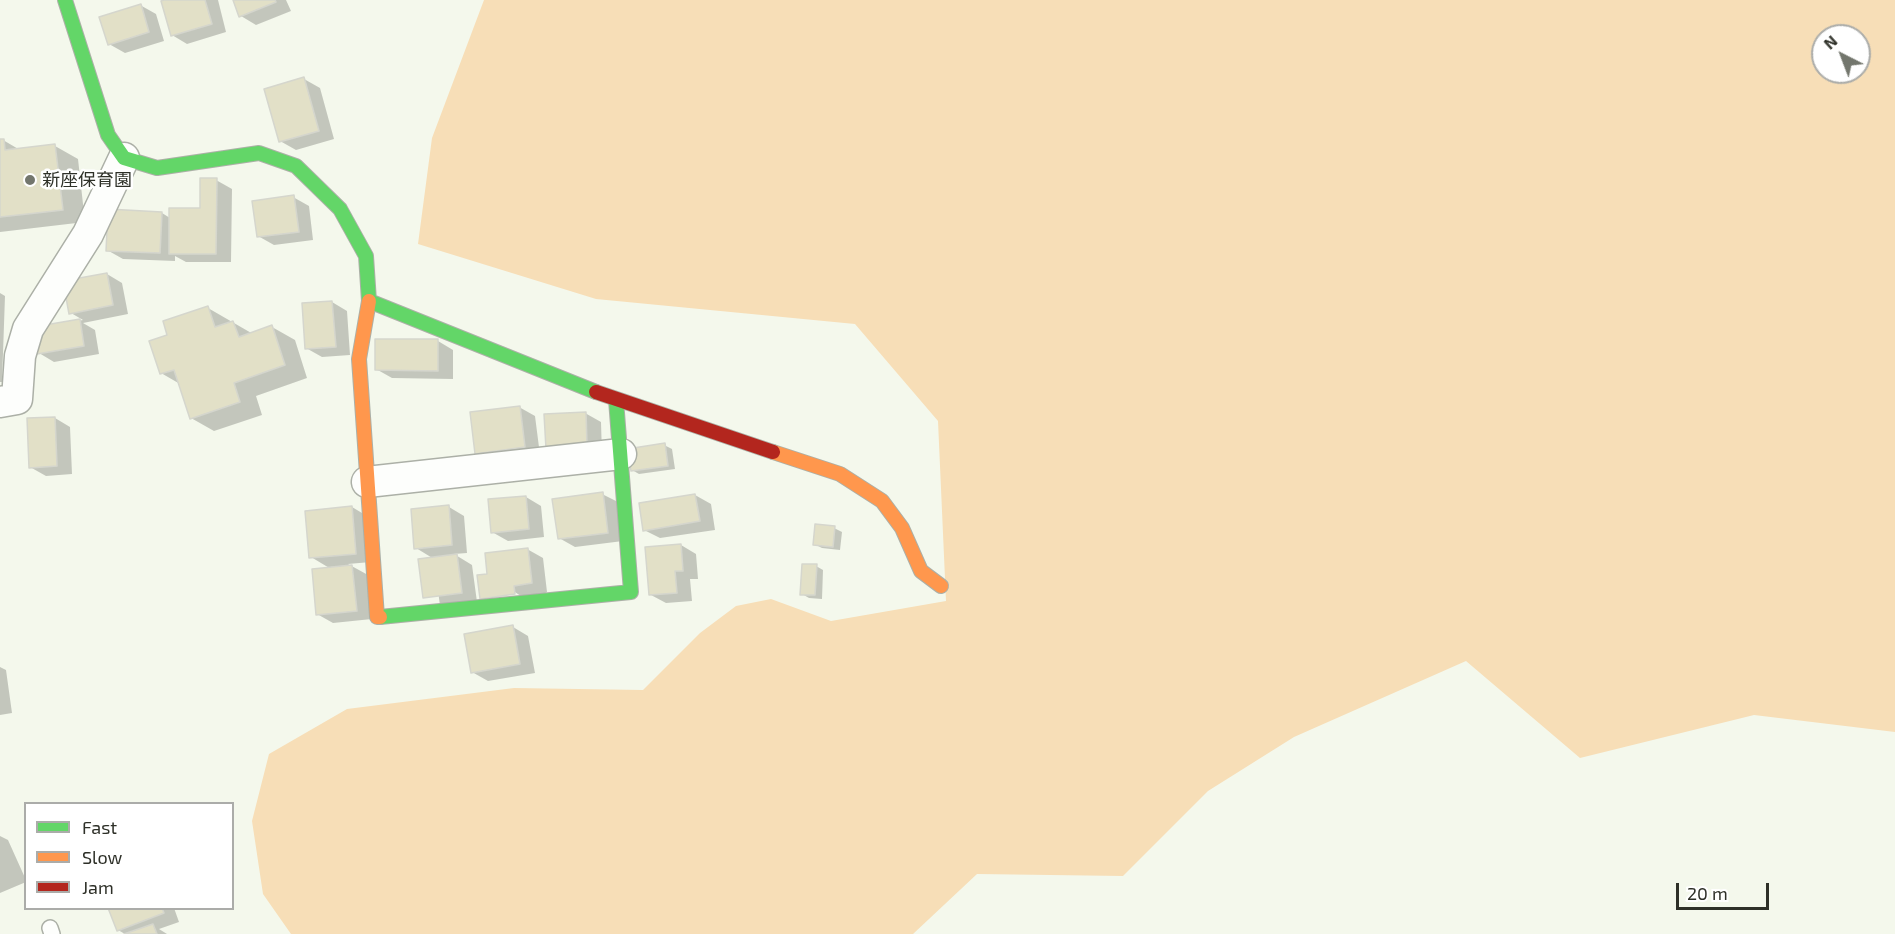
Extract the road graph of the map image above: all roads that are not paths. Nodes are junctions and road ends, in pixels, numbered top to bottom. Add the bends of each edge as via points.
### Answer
1 (64, 0) edge
2 (124, 158) junction
3 (369, 301) junction
4 (616, 400) junction
5 (0, 402) edge
6 (621, 454) junction
7 (367, 482) junction
8 (941, 586) dead end

1 - 2 street via 108,135
2 - 3 street via 157,168 259,153 296,166 340,209 366,256
2 - 5 street via 88,234 28,329 20,356 17,399
3 - 4 street
3 - 7 street via 359,359
4 - 6 street
4 - 8 street via 840,474 882,501 902,528 921,571
6 - 7 street
6 - 7 street via 631,592 377,617

